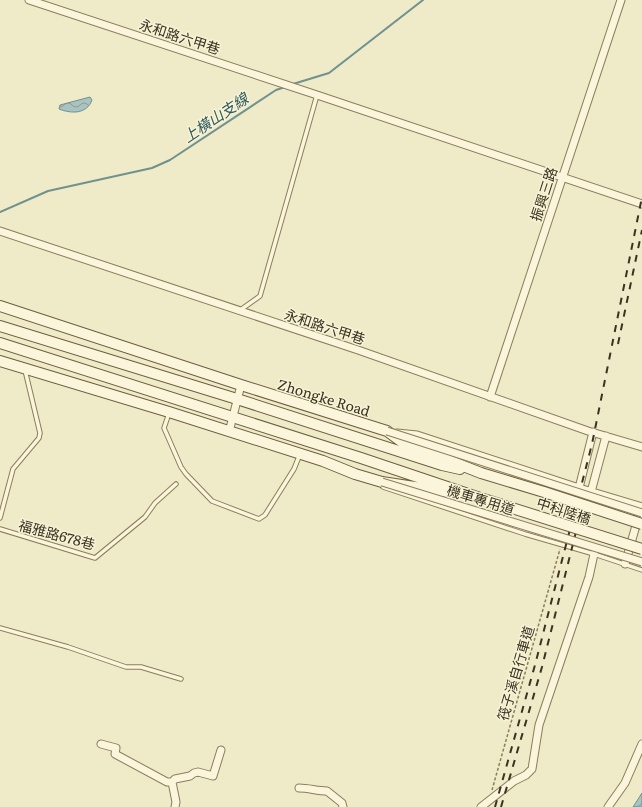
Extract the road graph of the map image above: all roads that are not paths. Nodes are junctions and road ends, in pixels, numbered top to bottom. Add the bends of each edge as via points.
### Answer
1 (29, 0) edge
2 (621, 0) edge
3 (317, 95) junction
4 (563, 177) junction
5 (642, 204) edge
6 (0, 232) edge
7 (0, 306) edge
8 (239, 311) junction
9 (0, 326) edge
10 (0, 343) edge
11 (0, 361) edge
12 (24, 368) junction
13 (241, 386) junction
14 (490, 396) junction
15 (237, 399) junction
16 (169, 412) junction
17 (232, 417) junction
18 (387, 431) junction
19 (229, 432) junction
20 (593, 432) junction
21 (606, 436) junction
22 (642, 447) edge
23 (300, 454) junction
24 (481, 473) junction
25 (355, 474) junction
26 (382, 482) junction
27 (176, 484) dead end
28 (579, 488) junction
29 (591, 492) junction
30 (477, 497) junction
31 (642, 509) edge
32 (0, 518) edge
33 (642, 524) edge
34 (0, 530) edge
35 (642, 549) edge
36 (594, 554) junction
37 (642, 562) edge
38 (625, 564) junction
39 (642, 570) edge
40 (0, 628) edge
41 (180, 680) dead end
42 (101, 744) dead end
43 (642, 744) edge
44 (221, 750) dead end
45 (172, 782) junction
46 (300, 788) dead end
47 (175, 807) edge
48 (343, 807) edge
49 (481, 807) edge
50 (608, 807) edge

1 - 3 street, 永和路六甲巷
2 - 4 street, 振興三路
3 - 4 street, 永和路六甲巷
3 - 8 lane via 260,296
4 - 5 street, 永和路六甲巷
4 - 14 street, 振興三路
6 - 8 street, 永和路六甲巷
7 - 13 street, Zhongke Road
8 - 14 street, 永和路六甲巷
9 - 15 street, Zhongke Road
10 - 17 street
11 - 12 street
12 - 16 street
12 - 32 lane via 40,433 39,438 12,469
13 - 15 street
13 - 18 street, Zhongke Road
14 - 20 street, 永和路六甲巷
15 - 17 street
15 - 24 street, Zhongke Road via 442,465
16 - 19 street
16 - 23 lane via 164,428 186,474 212,501 259,519 266,515 294,469
17 - 19 street
17 - 30 street
18 - 24 street via 402,442
18 - 28 street, Zhongke Road via 417,435
18 - 31 street, bridge
19 - 23 street
20 - 21 street, 永和路六甲巷
20 - 28 street
21 - 22 street, 永和路六甲巷
21 - 29 street
23 - 25 street
24 - 33 street, 中科陸橋, bridge
25 - 26 street
25 - 36 lane via 414,498
26 - 30 street
26 - 37 street, 機車專用道, bridge
27 - 34 lane, 福雅路678巷 via 155,503 145,517 96,558
28 - 29 street, Zhongke Road
29 - 31 street, Zhongke Road
30 - 35 street, 中科陸橋, bridge
31 - 38 street
36 - 38 lane
36 - 49 street via 539,725 532,769
38 - 39 lane
40 - 41 lane via 126,667 141,668
42 - 45 street via 116,748 116,754 167,782
43 - 50 street via 625,783
44 - 45 street via 213,776 194,773
45 - 47 street
46 - 48 street via 327,790

